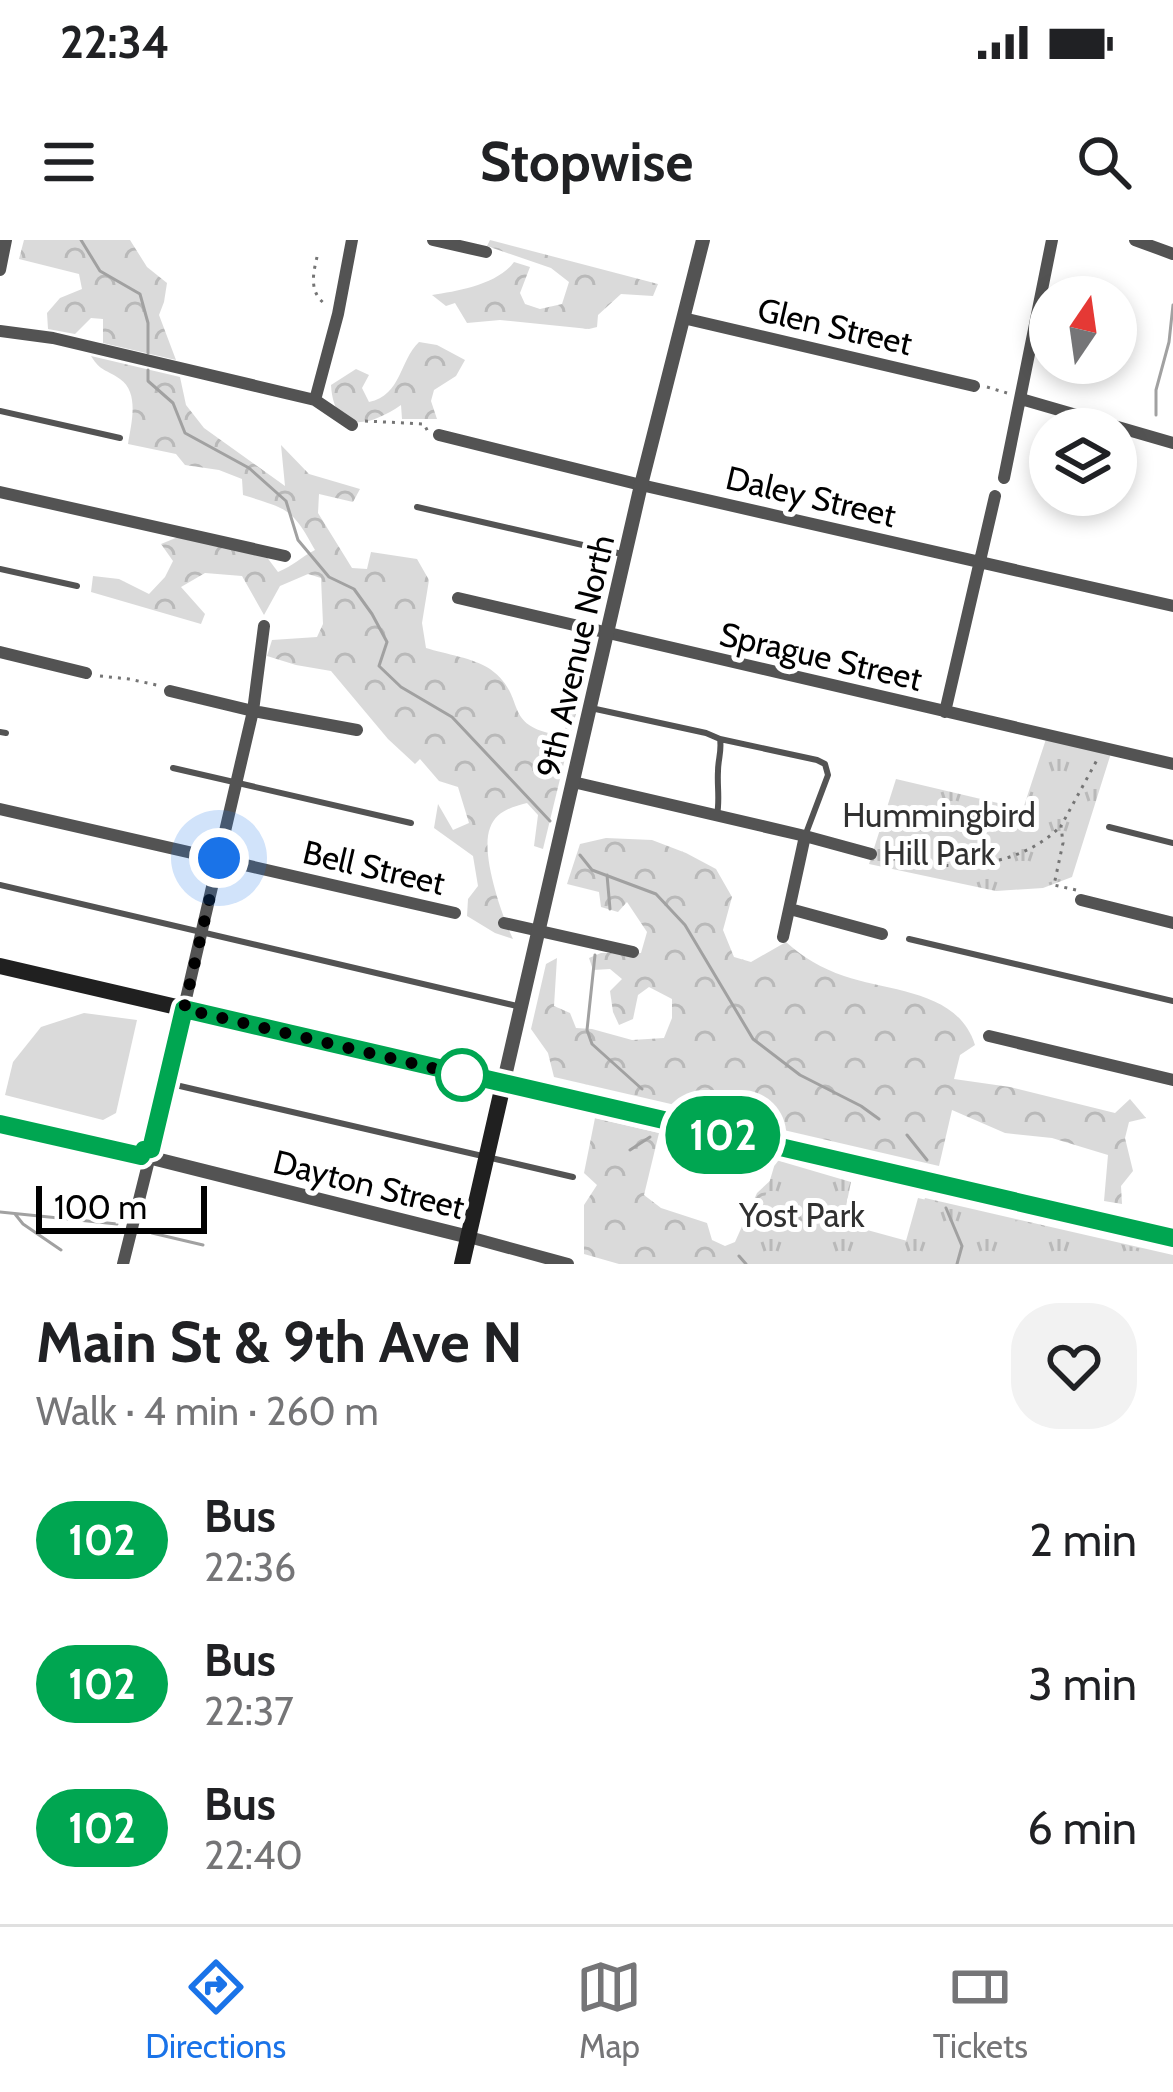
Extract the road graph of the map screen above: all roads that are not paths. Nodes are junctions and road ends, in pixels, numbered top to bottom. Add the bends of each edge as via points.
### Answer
1 (352, 240) edge
2 (433, 240) edge
3 (703, 240) edge
4 (1052, 240) edge
5 (1135, 240) edge
6 (3, 249) edge
7 (486, 252) dead end
8 (1173, 254) edge
9 (0, 270) edge
10 (683, 318) junction
11 (0, 331) edge
12 (974, 386) road end
13 (1021, 399) junction
14 (315, 400) junction
15 (0, 411) edge
16 (352, 425) road end
17 (439, 434) dead end
18 (120, 438) dead end
19 (1173, 443) edge
20 (1004, 478) dead end
21 (641, 485) junction
22 (0, 492) edge
23 (995, 496) dead end
24 (417, 507) dead end
25 (626, 555) junction
26 (285, 556) dead end
27 (979, 562) junction
28 (0, 568) edge
29 (77, 586) dead end
30 (458, 598) dead end
31 (1173, 606) edge
32 (264, 626) dead end
33 (608, 635) junction
34 (0, 652) edge
35 (86, 673) road end
36 (170, 691) road end
37 (591, 708) junction
38 (254, 711) junction
39 (945, 712) junction
40 (357, 730) dead end
41 (720, 739) junction
42 (1173, 764) edge
43 (172, 768) dead end
44 (573, 782) junction
45 (236, 785) junction
46 (0, 809) edge
47 (717, 815) junction
48 (411, 823) dead end
49 (1109, 827) dead end
50 (805, 836) junction
51 (1173, 843) edge
52 (871, 854) road end
53 (219, 858) junction
54 (0, 886) edge
55 (1081, 900) road end
56 (790, 909) junction
57 (455, 914) dead end
58 (504, 923) dead end
59 (1173, 923) edge
60 (538, 930) junction
61 (202, 931) junction
62 (882, 934) dead end
63 (783, 937) dead end
64 (909, 939) dead end
65 (633, 952) dead end
66 (0, 966) edge
67 (1173, 1001) edge
68 (520, 1007) junction
69 (184, 1009) junction
70 (989, 1036) dead end
71 (1173, 1080) edge
72 (166, 1083) junction
73 (503, 1085) junction
74 (0, 1124) edge
75 (149, 1157) junction
76 (486, 1158) junction
77 (573, 1177) dead end
78 (1172, 1233) edge
79 (469, 1237) junction
80 (124, 1264) edge
81 (462, 1264) edge
82 (568, 1264) edge

1 - 14 street
2 - 7 street
3 - 10 street, 9th Avenue North
4 - 13 street
5 - 8 street
6 - 9 street
10 - 12 street, Glen Street
10 - 21 street, 9th Avenue North
11 - 14 street
13 - 19 street
13 - 20 street
14 - 16 street
15 - 18 lane
17 - 21 street, Daley Street
21 - 25 street, 9th Avenue North
21 - 27 street, Daley Street
22 - 26 street
23 - 27 street
24 - 25 lane
25 - 33 street, 9th Avenue North
27 - 31 street, Daley Street
27 - 39 street
28 - 29 lane
30 - 33 street, Sprague Street
32 - 38 street
33 - 37 street, 9th Avenue North
33 - 39 street, Sprague Street
34 - 35 street
36 - 38 street
37 - 41 lane
37 - 44 street, 9th Avenue North
38 - 40 street
38 - 45 street
39 - 42 street, Sprague Street
41 - 47 lane
41 - 50 lane via 825,764
43 - 45 lane
44 - 47 street
44 - 60 street, 9th Avenue North
45 - 48 lane
45 - 53 street
46 - 53 street, Bell Street
47 - 50 street
49 - 51 lane
50 - 52 street
50 - 56 street
53 - 57 street, Bell Street
53 - 61 street
54 - 61 lane
55 - 59 street
56 - 62 street
56 - 63 street
58 - 60 street
60 - 65 street
60 - 68 street, 9th Avenue North
61 - 68 lane
61 - 69 street
64 - 67 lane
66 - 69 main road
68 - 73 street, 9th Avenue North
69 - 72 street
69 - 73 main road
70 - 71 street
72 - 75 street
72 - 76 lane
73 - 76 main road
73 - 78 main road via 710,1137
74 - 75 street, Dayton Street
75 - 79 street, Dayton Street
75 - 80 street
76 - 77 lane
76 - 79 main road
79 - 81 main road
79 - 82 street, Dayton Street

